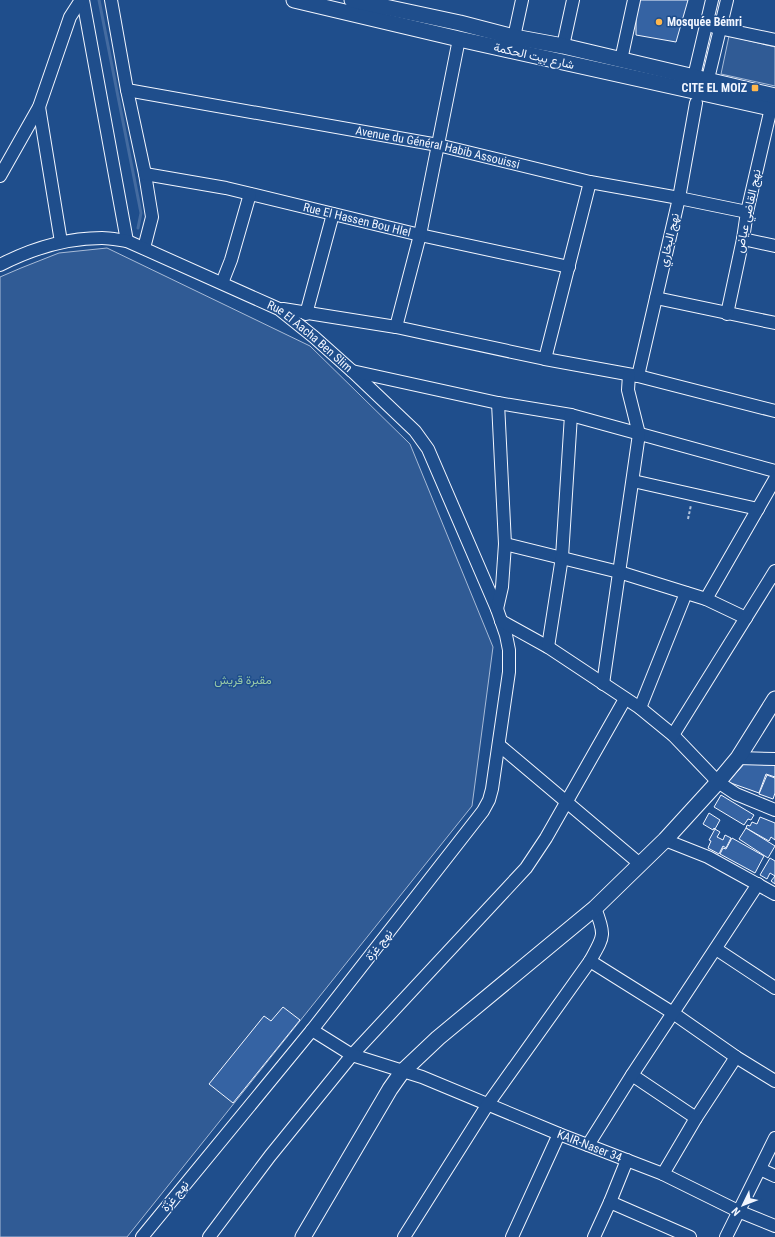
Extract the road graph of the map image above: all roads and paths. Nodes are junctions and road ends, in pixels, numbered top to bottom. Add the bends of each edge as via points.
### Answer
1 (82, 0) edge
2 (112, 0) edge
3 (294, 0) edge
4 (522, 0) edge
5 (573, 0) edge
6 (634, 0) edge
7 (712, 0) edge
8 (727, 0) edge
9 (360, 7) edge
10 (706, 26) junction
11 (720, 28) junction
12 (514, 37) junction
13 (459, 39) junction
14 (775, 40) edge
15 (563, 46) junction
16 (621, 60) junction
17 (698, 89) junction
18 (127, 90) junction
19 (774, 104) edge
20 (39, 107) junction
21 (438, 145) junction
22 (145, 174) junction
23 (0, 176) edge
24 (590, 182) junction
25 (250, 194) junction
26 (679, 198) junction
27 (747, 212) junction
28 (333, 214) junction
29 (420, 235) junction
30 (743, 238) junction
31 (127, 241) junction
32 (61, 242) junction
33 (775, 246) edge
34 (144, 248) junction
35 (0, 265) edge
36 (569, 267) junction
37 (222, 283) junction
38 (656, 298) junction
39 (279, 309) junction
40 (306, 314) junction
41 (727, 314) junction
42 (775, 323) edge
43 (396, 327) junction
44 (545, 359) junction
45 (352, 371) junction
46 (633, 376) junction
47 (498, 403) junction
48 (775, 411) edge
49 (571, 415) junction
50 (639, 434) junction
51 (775, 471) edge
52 (775, 479) edge
53 (633, 481) junction
54 (694, 494) junction
55 (758, 509) junction
56 (688, 519) dead end
57 (505, 544) junction
58 (562, 557) junction
59 (775, 571) edge
60 (619, 572) junction
61 (686, 593) junction
62 (706, 599) junction
63 (497, 609) junction
64 (746, 618) junction
65 (501, 621) junction
66 (548, 646) junction
67 (603, 684) junction
68 (625, 699) junction
69 (775, 699) edge
70 (640, 708) junction
71 (673, 735) junction
72 (499, 745) junction
73 (738, 758) junction
74 (775, 759) edge
75 (718, 782) junction
76 (567, 801) junction
77 (775, 810) edge
78 (665, 840) junction
79 (640, 864) junction
80 (758, 884) junction
81 (775, 894) edge
82 (595, 908) junction
83 (716, 949) junction
84 (590, 961) junction
85 (775, 988) edge
86 (673, 1013) junction
87 (312, 1030) junction
88 (352, 1055) junction
89 (736, 1057) junction
90 (402, 1072) junction
91 (632, 1075) junction
92 (775, 1081) edge
93 (488, 1104) junction
94 (696, 1118) junction
95 (559, 1134) junction
96 (775, 1138) edge
97 (588, 1145) junction
98 (627, 1160) junction
99 (760, 1169) junction
100 (663, 1174) junction
101 (775, 1176) edge
102 (610, 1202) junction
103 (738, 1210) junction
104 (775, 1226) edge
105 (596, 1236) edge
106 (142, 1237) edge
107 (209, 1237) edge
108 (304, 1237) edge
109 (404, 1237) edge
110 (512, 1237) edge
111 (690, 1237) edge
112 (726, 1237) edge

1 - 20 street via 70,17
1 - 31 street
2 - 18 street
3 - 9 main road, شارع بيت الحكمة
4 - 12 street
5 - 15 street
6 - 16 street
7 - 10 street
8 - 11 street
9 - 12 main road, شارع بيت الحكمة via 460,23
9 - 13 main road, شارع بيت الحكمة
10 - 11 street
10 - 17 street
11 - 14 street
11 - 17 street
12 - 15 main road, شارع بيت الحكمة
13 - 17 main road, شارع بيت الحكمة
13 - 21 street
15 - 16 main road, شارع بيت الحكمة
16 - 17 main road, شارع بيت الحكمة
17 - 19 main road, شارع بيت الحكمة
17 - 26 street, نهج البخاري
18 - 21 street, Avenue du Général Habib Assouissi
18 - 22 street
19 - 27 street, نهج القاضي عياض
20 - 23 street
20 - 32 street
21 - 24 street, Avenue du Général Habib Assouissi
21 - 29 street
22 - 25 street, Rue El Hassen Bou Hlel
22 - 34 street via 152,217
24 - 26 street, Avenue du Général Habib Assouissi
24 - 36 street
25 - 28 street, Rue El Hassen Bou Hlel
25 - 37 street via 232,260
26 - 27 street, Avenue du Général Habib Assouissi
26 - 38 street, نهج البخاري
27 - 30 street, نهج القاضي عياض
28 - 29 street, Rue El Hassen Bou Hlel
28 - 40 street
29 - 36 street, Rue El Hassen Bou Hlel
29 - 43 street
30 - 33 street
30 - 41 street, نهج القاضي عياض
31 - 32 street, Rue El Aacha Ben Slim via 102,238
31 - 34 street, Rue El Aacha Ben Slim
32 - 35 street, Rue El Aacha Ben Slim
34 - 37 street, Rue El Aacha Ben Slim
36 - 44 street
37 - 39 street, Rue El Aacha Ben Slim
38 - 41 street
38 - 46 street, نهج البخاري
39 - 40 street
39 - 45 street, Rue El Aacha Ben Slim
40 - 43 street
41 - 42 street
43 - 44 street
44 - 46 street
45 - 47 street
45 - 63 street, Rue El Aacha Ben Slim via 415,431 428,449
46 - 48 street
46 - 50 street, نهج البخاري via 628,390
47 - 49 street
47 - 57 street
49 - 50 street
49 - 58 street
50 - 51 street
50 - 53 street
52 - 55 street
53 - 54 street
53 - 60 street
54 - 55 street
54 - 56 path
55 - 62 street
57 - 58 street
57 - 63 street
58 - 60 street
58 - 66 street
59 - 64 street
60 - 61 street
60 - 67 street
61 - 62 street
61 - 70 street
62 - 64 street
63 - 65 street, نهج غزّة
64 - 71 street
65 - 66 street
65 - 72 street, نهج غزّة via 509,650 509,672
66 - 67 street
67 - 68 street
68 - 70 street
68 - 76 street
69 - 73 main road
70 - 71 street
71 - 75 street
72 - 76 street
72 - 87 street, نهج غزّة via 492,789 483,811
73 - 74 street
73 - 75 main road
75 - 77 street via 736,794
75 - 78 main road
76 - 79 street
76 - 88 street via 526,868
78 - 79 main road
78 - 80 street via 708,857
79 - 82 main road
80 - 81 street
80 - 83 street
82 - 84 street via 603,931
82 - 90 main road via 438,1038
83 - 85 street
83 - 86 street
84 - 86 street
84 - 93 street
86 - 89 street
86 - 91 street
87 - 88 street, KAIR-Naser 34
87 - 106 street, نهج غزّة
88 - 90 street, KAIR-Naser 34
88 - 107 street via 270,1156
89 - 92 street
89 - 94 street
90 - 93 street, KAIR-Naser 34
90 - 108 main road
91 - 94 street
91 - 97 street
93 - 95 street, KAIR-Naser 34
93 - 109 street
94 - 100 street
95 - 97 street, KAIR-Naser 34
95 - 110 street
96 - 99 street
97 - 98 street, KAIR-Naser 34
98 - 100 street, KAIR-Naser 34
98 - 102 street
99 - 101 street
99 - 103 street
100 - 103 street, KAIR-Naser 34
102 - 105 street
102 - 111 street
103 - 104 street, KAIR-Naser 34
103 - 112 street

